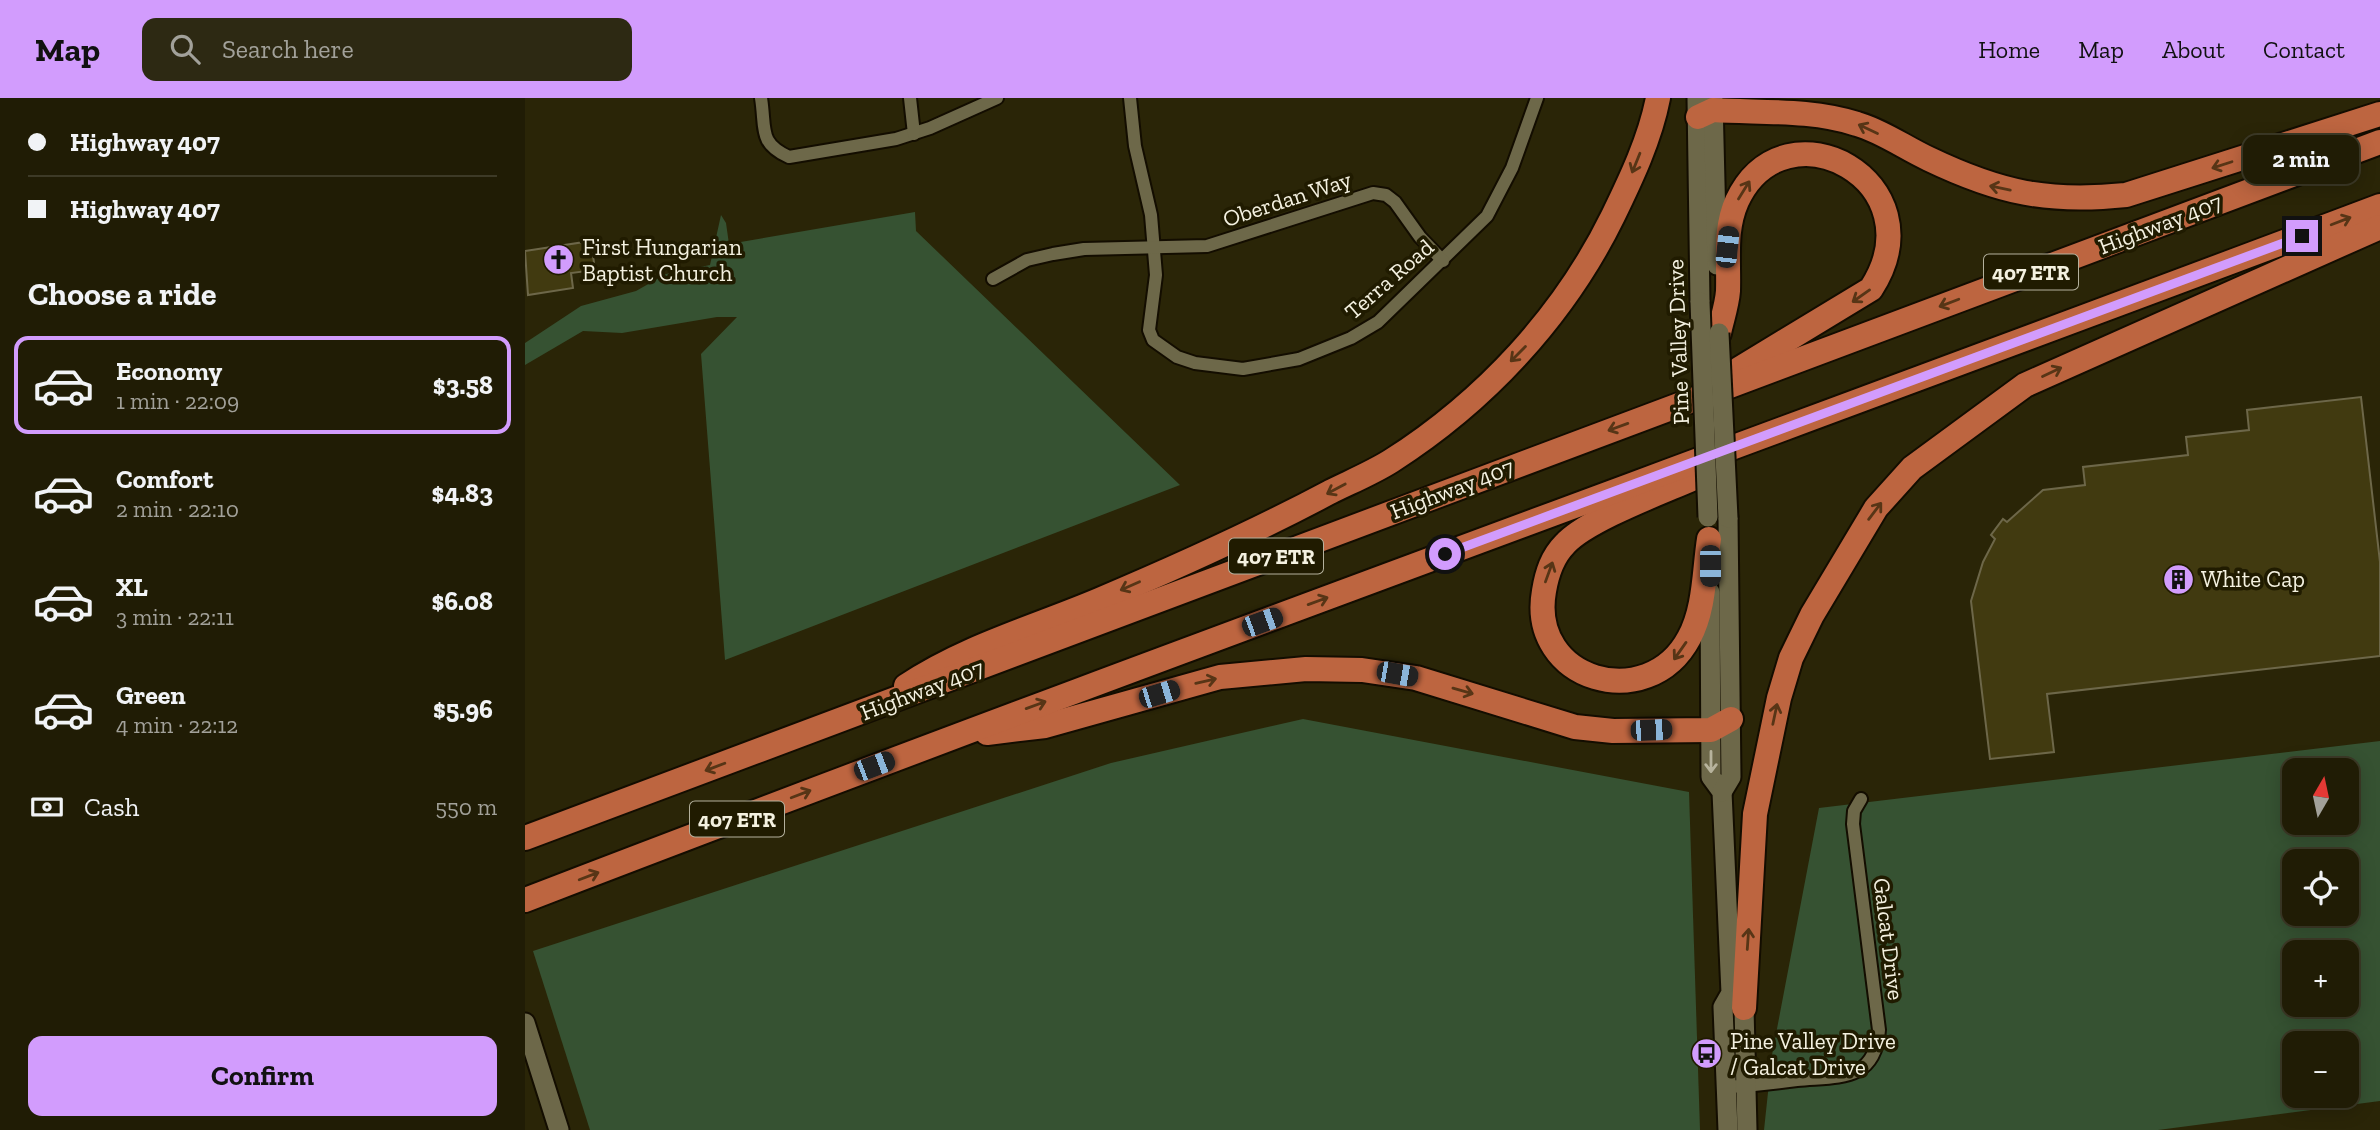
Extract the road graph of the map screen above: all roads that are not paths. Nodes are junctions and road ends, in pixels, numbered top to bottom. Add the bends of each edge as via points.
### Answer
1 (761, 98) edge
2 (910, 98) edge
3 (997, 98) edge
4 (1130, 98) edge
5 (1537, 98) edge
6 (1658, 98) edge
7 (1705, 106) edge
8 (2380, 114) edge
9 (914, 134) junction
10 (2380, 142) edge
11 (2380, 206) edge
12 (2380, 227) edge
13 (1154, 249) junction
14 (1443, 261) junction
15 (993, 279) dead end
16 (1714, 302) junction
17 (1719, 333) joint
18 (1681, 403) junction
19 (1811, 419) junction
20 (1709, 528) junction
21 (871, 709) junction
22 (1721, 724) junction
23 (949, 737) junction
24 (1861, 799) dead end
25 (525, 838) edge
26 (525, 900) edge
27 (1737, 1000) junction
28 (525, 1023) edge
29 (1736, 1087) junction
30 (559, 1130) edge
31 (1728, 1130) edge
32 (1747, 1130) edge

1 - 9 street via 768,142 778,154 789,157
2 - 9 street
3 - 9 street
4 - 13 street
5 - 14 street, Terra Road via 1512,168 1487,216
6 -> 21 highway via 1622,198 1574,284 1543,329 1478,394 1435,429 1391,461 1298,509 1110,595 935,667
8 -> 7 highway via 2126,195 2085,199 1985,185 1858,124 1821,116
7 - 16 main road, Pine Valley Drive
10 -> 18 highway, Highway 407 / 407 ETR
19 -> 11 highway, 407 ETR
27 -> 12 highway via 1755,814 1779,698 1791,658 1812,615 1876,508 1912,468 2025,385
13 - 14 street, Oberdan Way via 1207,246 1373,192 1395,202
13 - 14 street, Terra Road via 1156,290 1149,330 1153,340 1195,363 1243,369 1300,359 1351,338 1378,322
13 - 15 street, Oberdan Way via 1053,254 1027,260
16 - 17 highway
16 -> 18 highway via 1730,221 1747,183 1761,167 1783,156 1824,153 1865,177 1879,195 1891,239 1883,271 1871,289
16 - 20 main road, Pine Valley Drive, bridge
17 - 22 main road, Pine Valley Drive, bridge via 1728,518
18 -> 21 highway, Highway 407 / 407 ETR
20 -> 19 highway via 1694,626 1667,668 1646,678 1611,680 1585,674 1562,660 1547,633 1542,604 1550,567 1566,543 1584,527 1722,466
23 -> 19 highway, 407 ETR
20 - 22 main road, Pine Valley Drive
21 -> 25 highway, Highway 407 / 407 ETR
23 -> 22 highway via 1045,726 1220,677 1307,669 1362,670 1416,678 1575,727 1613,731
22 - 27 main road, Pine Valley Drive via 1711,777 1722,792
26 -> 23 highway, 407 ETR
24 - 29 street, Galcat Drive via 1853,824 1879,1030 1876,1048 1865,1066 1841,1078
27 - 29 main road, Pine Valley Drive
28 - 30 main road
29 - 31 main road, Pine Valley Drive
29 - 32 main road, Pine Valley Drive

